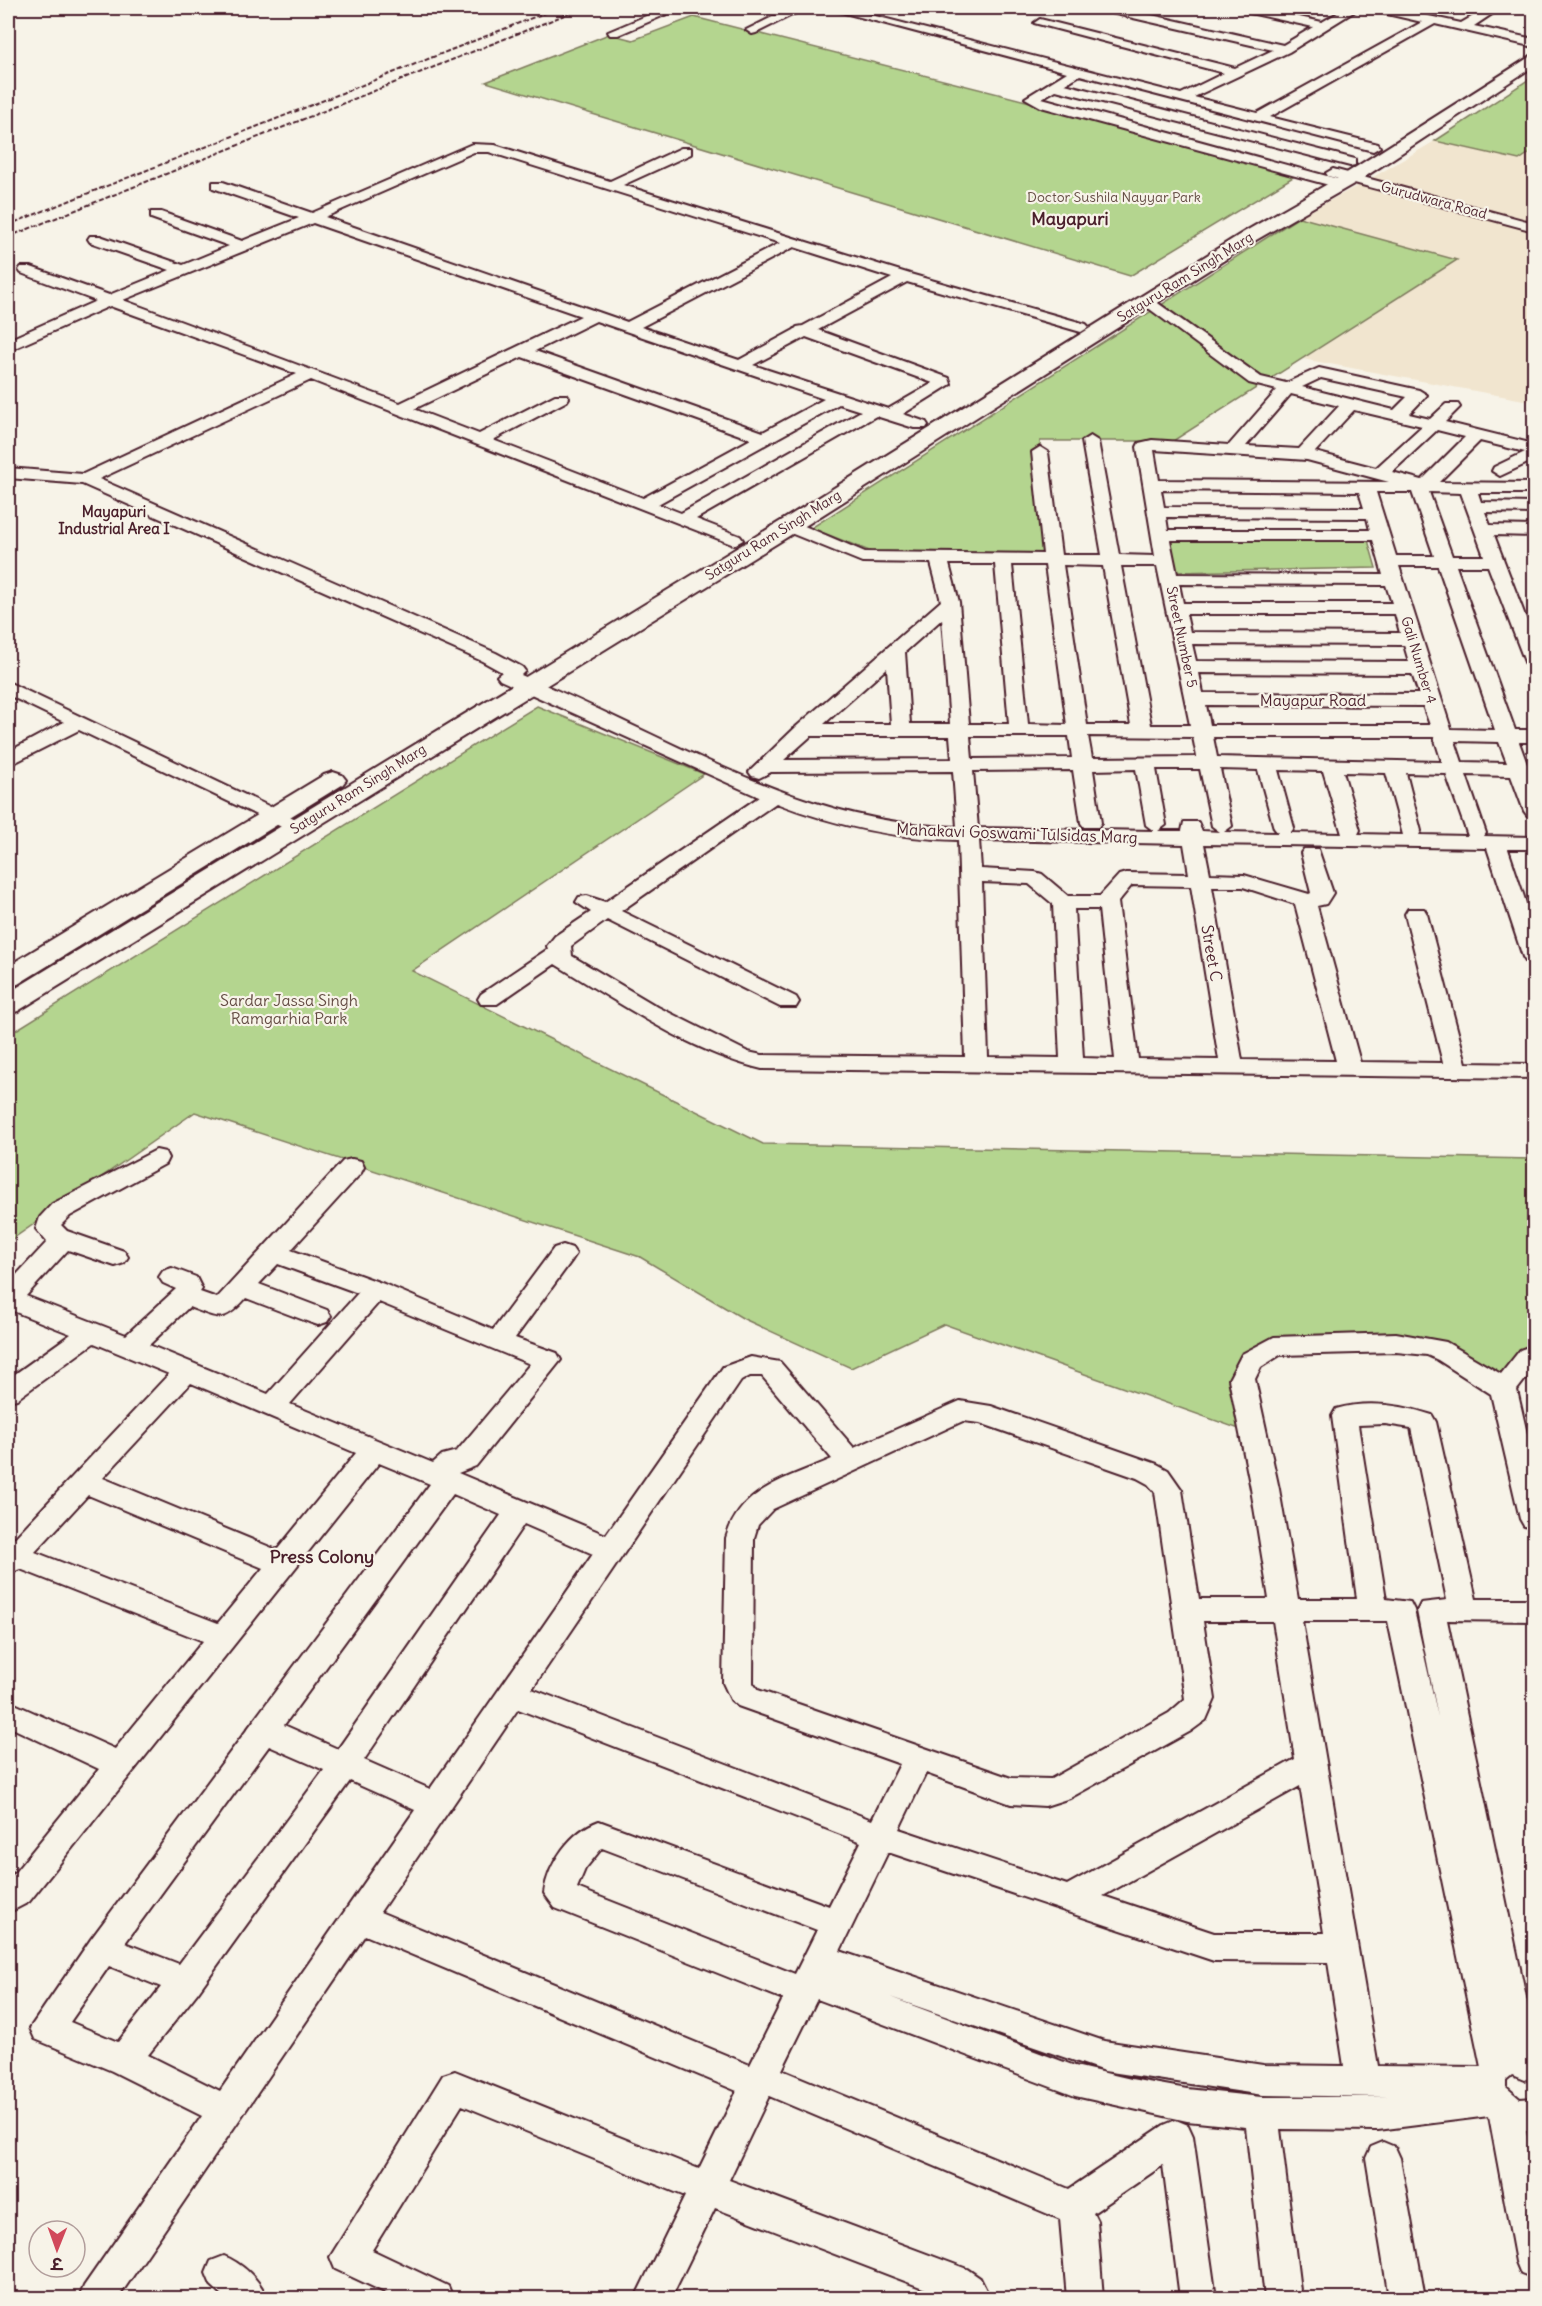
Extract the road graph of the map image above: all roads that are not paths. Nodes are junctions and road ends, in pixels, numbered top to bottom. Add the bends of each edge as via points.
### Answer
1 (675, 8) edge
2 (800, 8) edge
3 (832, 8) edge
4 (1107, 8) edge
5 (1245, 8) edge
6 (1354, 8) edge
7 (1378, 8) edge
8 (1495, 8) edge
9 (1434, 20) junction
10 (1040, 23) dead end
11 (1324, 26) junction
12 (1463, 27) junction
13 (752, 30) dead end
14 (614, 32) dead end
15 (1534, 46) edge
16 (1285, 49) junction
17 (1534, 60) edge
18 (1078, 71) junction
19 (1236, 72) junction
20 (1053, 86) junction
21 (1182, 98) junction
22 (1258, 118) junction
23 (1373, 147) junction
24 (686, 151) dead end
25 (1339, 175) junction
26 (218, 185) dead end
27 (612, 185) junction
28 (156, 215) dead end
29 (314, 217) junction
30 (1534, 227) edge
31 (95, 239) dead end
32 (791, 243) junction
33 (242, 246) junction
34 (26, 270) dead end
35 (183, 270) junction
36 (905, 277) junction
37 (110, 300) junction
38 (1148, 301) junction
39 (594, 316) junction
40 (629, 327) junction
41 (1081, 327) junction
42 (802, 330) junction
43 (8, 346) edge
44 (520, 351) junction
45 (740, 366) junction
46 (311, 374) junction
47 (1372, 385) junction
48 (1288, 388) junction
49 (561, 398) dead end
50 (837, 398) junction
51 (1350, 404) junction
52 (1452, 407) dead end
53 (401, 409) junction
54 (882, 413) junction
55 (1398, 415) junction
56 (1434, 424) junction
57 (920, 425) junction
58 (1477, 435) junction
59 (764, 438) junction
60 (478, 441) junction
61 (1090, 441) dead end
62 (1534, 449) edge
63 (1233, 450) junction
64 (1040, 452) dead end
65 (1534, 454) edge
66 (1307, 455) junction
67 (1500, 471) dead end
68 (8, 473) edge
69 (1380, 474) junction
70 (85, 479) junction
71 (1153, 485) junction
72 (1366, 486) junction
73 (1421, 486) junction
74 (1467, 487) junction
75 (1534, 488) edge
76 (644, 505) junction
77 (1475, 507) junction
78 (1534, 508) edge
79 (1157, 512) junction
80 (1373, 513) junction
81 (682, 520) junction
82 (789, 526) junction
83 (1483, 531) junction
84 (1534, 531) edge
85 (1162, 535) junction
86 (1380, 535) junction
87 (734, 540) junction
88 (939, 559) junction
89 (1003, 559) junction
90 (1053, 560) junction
91 (1112, 561) junction
92 (1165, 561) junction
93 (1388, 561) junction
94 (1445, 561) junction
95 (1495, 561) junction
96 (1170, 579) junction
97 (1394, 580) junction
98 (950, 602) junction
99 (1176, 608) junction
100 (1404, 609) junction
101 (1182, 638) junction
102 (1413, 639) junction
103 (895, 650) junction
104 (1534, 662) edge
105 (1190, 667) junction
106 (1420, 668) junction
107 (521, 675) junction
108 (8, 688) edge
109 (1195, 699) junction
110 (1432, 700) junction
111 (79, 722) junction
112 (804, 730) junction
113 (901, 730) junction
114 (958, 730) junction
115 (1202, 730) junction
116 (1020, 731) junction
117 (1078, 731) junction
118 (1142, 731) junction
119 (1442, 733) junction
120 (1509, 736) junction
121 (1534, 736) edge
122 (8, 760) edge
123 (1083, 763) junction
124 (1145, 763) junction
125 (1209, 763) junction
126 (1266, 764) junction
127 (961, 765) junction
128 (1331, 765) junction
129 (1394, 767) junction
130 (1454, 768) junction
131 (761, 770) junction
132 (1527, 770) edge
133 (775, 795) junction
134 (1534, 811) edge
135 (285, 821) junction
136 (1091, 823) junction
137 (1156, 825) junction
138 (1222, 826) junction
139 (1284, 828) junction
140 (1350, 830) junction
141 (1411, 831) junction
142 (1476, 833) junction
143 (967, 834) junction
144 (1534, 834) edge
145 (1193, 839) junction
146 (1495, 843) junction
147 (1534, 843) edge
148 (1371, 847) junction
149 (1311, 853) junction
150 (1438, 855) dead end
151 (971, 875) junction
152 (1200, 880) junction
153 (1305, 901) junction
154 (1106, 903) junction
155 (1065, 904) junction
156 (597, 906) junction
157 (1416, 914) dead end
158 (558, 952) junction
159 (1534, 957) edge
160 (8, 978) edge
161 (489, 999) dead end
162 (788, 1002) dead end
163 (8, 1005) edge
164 (978, 1064) junction
165 (1072, 1065) junction
166 (1127, 1066) junction
167 (1232, 1068) junction
168 (1350, 1069) junction
169 (1456, 1070) junction
170 (1534, 1071) edge
171 (156, 1158) dead end
172 (352, 1167) dead end
173 (64, 1239) junction
174 (274, 1252) junction
175 (563, 1254) dead end
176 (115, 1257) dead end
177 (242, 1287) junction
178 (375, 1290) junction
179 (318, 1316) dead end
180 (93, 1331) junction
181 (498, 1342) junction
182 (130, 1347) junction
183 (1534, 1354) edge
184 (187, 1371) junction
185 (1503, 1389) junction
186 (8, 1392) edge
187 (273, 1406) junction
188 (375, 1449) junction
189 (850, 1462) junction
190 (443, 1478) junction
191 (84, 1481) junction
192 (518, 1511) junction
193 (1534, 1519) edge
194 (610, 1549) junction
195 (11, 1559) edge
196 (282, 1564) junction
197 (1188, 1610) junction
198 (1284, 1610) junction
199 (1386, 1610) junction
200 (1464, 1610) junction
201 (1534, 1610) edge
202 (1431, 1611) junction
203 (223, 1637) junction
204 (512, 1694) junction
205 (8, 1713) edge
206 (264, 1730) junction
207 (917, 1760) junction
208 (345, 1764) junction
209 (120, 1765) junction
210 (1311, 1765) junction
211 (436, 1805) junction
212 (880, 1836) junction
213 (8, 1899) edge
214 (1068, 1900) junction
215 (360, 1918) junction
216 (837, 1923) junction
217 (1342, 1947) junction
218 (102, 1949) junction
219 (810, 1977) junction
220 (186, 1982) junction
221 (124, 2060) junction
222 (760, 2080) junction
223 (1363, 2080) junction
224 (1512, 2087) edge
225 (226, 2111) junction
226 (1261, 2114) junction
227 (1383, 2157) dead end
228 (708, 2189) junction
229 (1072, 2207) junction
230 (1534, 2262) edge
231 (224, 2274) dead end
232 (97, 2298) edge
233 (249, 2298) edge
234 (435, 2298) edge
235 (652, 2298) edge
236 (972, 2298) edge
237 (1085, 2298) edge
238 (1198, 2298) edge
239 (1283, 2298) edge
240 (1407, 2298) edge

1 - 14 street
2 - 13 street
3 - 18 street
4 - 16 street
5 - 11 street
6 - 11 street
7 - 9 street
8 - 12 street
9 - 12 street
9 - 22 street
10 - 19 street
11 - 16 street
12 - 15 street
15 - 23 main road, Satguru Ram Singh Marg
16 - 19 street
17 - 25 main road, Satguru Ram Singh Marg
18 - 20 street
18 - 21 street
19 - 21 street
20 - 25 street
20 - 25 street via 1032,98 1067,110
21 - 22 street
22 - 23 street
23 - 25 main road, Satguru Ram Singh Marg
24 - 27 street
25 - 30 street, Gurudwara Road
25 - 38 main road, Satguru Ram Singh Marg
25 - 41 main road, Satguru Ram Singh Marg
26 - 29 street
27 - 29 street via 490,148 472,148
27 - 32 street
28 - 33 street
29 - 33 street
29 - 39 street
31 - 35 street
32 - 36 street
32 - 40 street
33 - 35 street
34 - 37 street
35 - 37 street
36 - 41 street
36 - 42 street
37 - 43 street
37 - 46 street
38 - 48 street via 1255,380
38 - 82 main road, Satguru Ram Singh Marg
39 - 40 street
39 - 44 street
40 - 45 street
41 - 57 main road, Satguru Ram Singh Marg
42 - 45 street
42 - 54 street via 943,381
44 - 53 street
44 - 59 street
45 - 50 street
46 - 53 street
46 - 70 street
47 - 48 street via 1319,373
47 - 51 street
47 - 55 street via 1419,395
48 - 51 street
48 - 63 street
49 - 60 street
50 - 54 street
50 - 59 street
51 - 55 street
51 - 66 street
52 - 56 street
53 - 60 street
54 - 57 street
54 - 81 street
55 - 56 street
56 - 58 street
56 - 69 street
57 - 87 main road, Satguru Ram Singh Marg
58 - 62 street
58 - 73 street
59 - 76 street
60 - 76 street
61 - 91 street
63 - 66 street
63 - 71 street, Street Number 5 via 1145,447
64 - 90 street
65 - 67 street
66 - 69 street
68 - 70 street
69 - 73 street
70 - 107 street via 489,657
71 - 72 street
71 - 79 street, Street Number 5
72 - 73 street
72 - 80 street, Gali Number 4
73 - 74 street
73 - 94 street
74 - 75 street
74 - 77 street
76 - 81 street
77 - 78 street
77 - 83 street
79 - 80 street
79 - 85 street, Street Number 5
80 - 86 street, Gali Number 4
81 - 87 street
82 - 88 street via 852,555
82 - 107 main road, Satguru Ram Singh Marg
83 - 84 street
83 - 95 street
85 - 86 street
85 - 92 street, Street Number 5
86 - 93 street, Gali Number 4
87 - 107 main road, Satguru Ram Singh Marg
88 - 89 street
88 - 98 street
89 - 90 street
89 - 116 street
90 - 91 street
90 - 117 street
91 - 92 street
91 - 118 street
92 - 96 street, Street Number 5
93 - 94 street
93 - 97 street, Gali Number 4
94 - 95 street
94 - 120 street
95 - 104 street
96 - 97 street
96 - 99 street, Street Number 5
97 - 100 street, Gali Number 4
98 - 103 street
98 - 114 street
99 - 100 street
99 - 101 street, Street Number 5
100 - 102 street, Gali Number 4
101 - 102 street
101 - 105 street, Street Number 5
102 - 106 street, Gali Number 4
103 - 112 street
103 - 113 street
105 - 106 street
105 - 109 street, Street Number 5
106 - 110 street, Gali Number 4
107 - 131 street, Mahakavi Goswami Tulsidas Marg via 569,689
107 - 133 street, Mahakavi Goswami Tulsidas Marg
107 - 135 main road, Satguru Ram Singh Marg
108 - 111 street
109 - 110 street, Mayapur Road
109 - 115 street, Street Number 5
110 - 119 street, Gali Number 4
111 - 122 street
111 - 135 street
112 - 113 street
112 - 131 street
113 - 114 street
114 - 116 street
114 - 127 street
115 - 118 street
115 - 119 street
115 - 125 street, Street Number 5
116 - 117 street
117 - 118 street
117 - 123 street
119 - 120 street
119 - 130 street, Gali Number 4
120 - 121 street
120 - 132 street
123 - 124 street
123 - 127 street
123 - 136 street
124 - 125 street
124 - 137 street
125 - 126 street
125 - 138 street, Street Number 5
126 - 128 street
126 - 139 street
127 - 131 street
127 - 143 street
128 - 129 street
128 - 140 street
129 - 130 street
129 - 141 street
130 - 132 street
130 - 142 street, Gali Number 4
131 - 143 street, Mahakavi Goswami Tulsidas Marg via 813,799 844,809
132 - 134 street
133 - 143 street, Mahakavi Goswami Tulsidas Marg via 868,826 915,833
133 - 156 street
135 - 160 main road, Satguru Ram Singh Marg
135 - 163 main road, Satguru Ram Singh Marg
136 - 137 street, Mahakavi Goswami Tulsidas Marg
136 - 143 street, Mahakavi Goswami Tulsidas Marg
137 - 145 street, Mahakavi Goswami Tulsidas Marg
138 - 139 street, Mahakavi Goswami Tulsidas Marg
138 - 145 street, Mahakavi Goswami Tulsidas Marg
139 - 140 street, Mahakavi Goswami Tulsidas Marg
140 - 141 street, Mahakavi Goswami Tulsidas Marg
141 - 142 street, Mahakavi Goswami Tulsidas Marg
142 - 144 street, Mahakavi Goswami Tulsidas Marg
143 - 145 street
143 - 151 street
145 - 148 street, Mahakavi Goswami Tulsidas Marg
145 - 149 street
145 - 152 street, Street C
146 - 147 street, Mahakavi Goswami Tulsidas Marg
146 - 148 street, Mahakavi Goswami Tulsidas Marg
146 - 159 street
148 - 149 street
148 - 150 street
149 - 153 street via 1322,893 1318,899
151 - 155 street via 1035,878
151 - 164 street
152 - 153 street via 1255,884
152 - 154 street via 1126,879
152 - 167 street, Street C
153 - 168 street
154 - 155 street
154 - 166 street
155 - 165 street
156 - 158 street via 558,946
156 - 162 street
157 - 169 street
158 - 161 street via 517,976
158 - 164 street via 562,959 650,1012 751,1060
164 - 165 street
165 - 166 street
166 - 167 street
167 - 168 street
168 - 169 street
169 - 170 street
171 - 173 street via 54,1216 48,1228
172 - 174 street
173 - 176 street
173 - 180 street via 8,1299
174 - 177 street
174 - 178 street
175 - 181 street
177 - 179 street
177 - 182 street via 222,1309 179,1287
178 - 181 street
178 - 187 street
180 - 182 street
180 - 186 street
181 - 190 street via 548,1360 466,1459 452,1462
182 - 184 street
183 - 185 street
184 - 187 street
184 - 191 street
185 - 193 street
185 - 198 street via 1426,1346 1274,1346 1251,1361 1242,1379
187 - 188 street
188 - 190 street
188 - 196 street
189 - 194 street via 771,1369 758,1365 744,1367 732,1374
189 - 197 street via 950,1415 971,1411 1147,1471 1158,1477 1168,1491
189 - 207 street via 763,1502 744,1522 740,1538 738,1683 748,1698
190 - 192 street
190 - 206 street
191 - 195 street
191 - 196 street
192 - 194 street
192 - 208 street
194 - 204 street
195 - 203 street
196 - 203 street
197 - 198 street
197 - 207 street via 1200,1699 1195,1711 1059,1789 1045,1793 1011,1791
198 - 199 street
198 - 210 street
199 - 200 street via 1345,1416 1412,1417 1423,1422
199 - 202 street
199 - 224 street
200 - 201 street
200 - 202 street
202 - 224 street
203 - 209 street
204 - 211 street
204 - 212 street
205 - 209 street
206 - 208 street
206 - 218 street
207 - 212 street
208 - 211 street
208 - 220 street
209 - 213 street via 18,1892
210 - 214 street
210 - 217 street
211 - 215 street
212 - 214 street
212 - 216 street
214 - 217 street via 1214,1947
215 - 222 street
215 - 225 street
216 - 219 street
216 - 219 street via 599,1834 587,1840 562,1881 560,1893 566,1898
217 - 223 street
218 - 220 street
218 - 221 street via 47,2028
219 - 222 street
219 - 223 street via 1104,2056 1163,2067 1263,2080
219 - 226 street via 1075,2081 1131,2095
220 - 221 street
221 - 225 street
222 - 228 street
222 - 229 street
223 - 224 street
224 - 226 street via 1378,2114
224 - 230 street
225 - 232 street
226 - 239 street
227 - 240 street
228 - 234 street via 455,2086 348,2257
228 - 235 street
228 - 236 street via 954,2281
229 - 237 street via 1079,2221
229 - 238 street via 1176,2136
231 - 233 street

